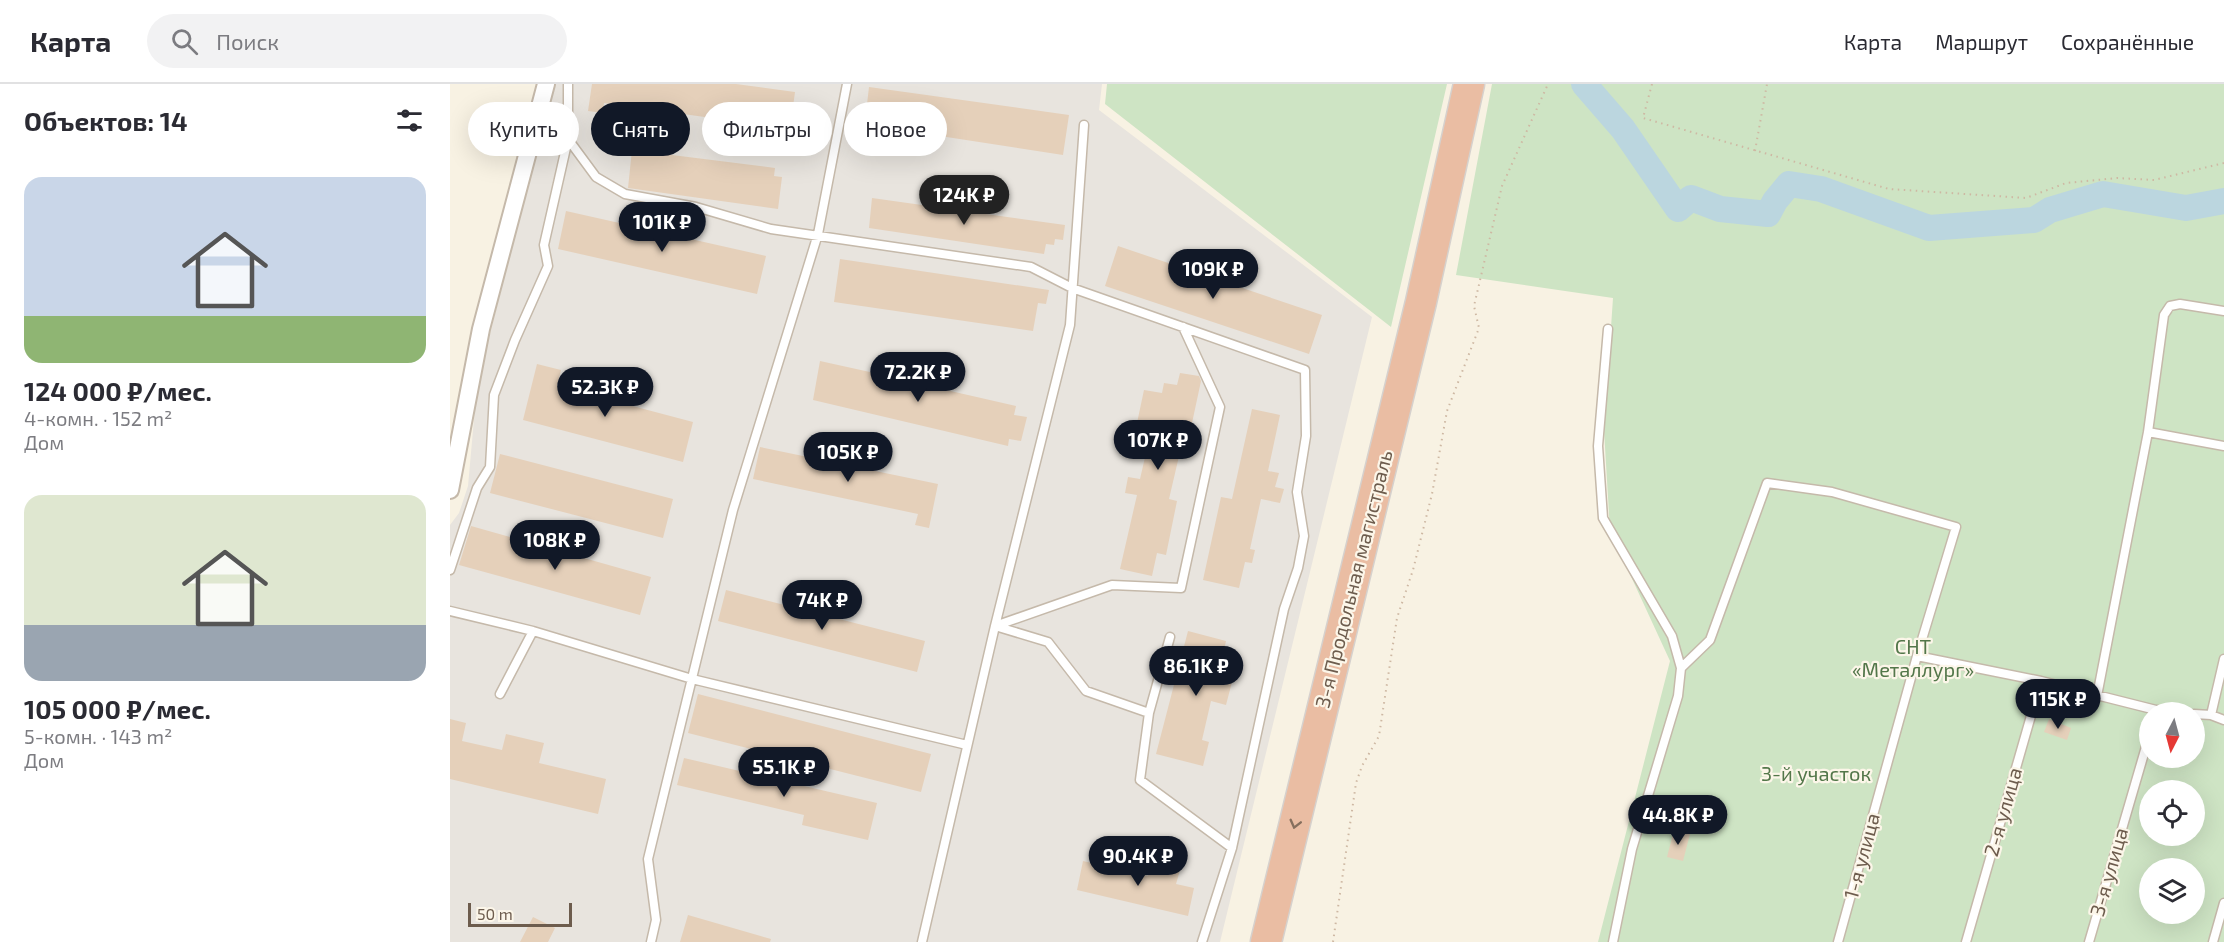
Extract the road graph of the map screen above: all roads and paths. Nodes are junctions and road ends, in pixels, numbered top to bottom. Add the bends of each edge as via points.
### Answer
1 (546, 84) edge
2 (568, 84) edge
3 (847, 84) edge
4 (1468, 84) edge
5 (1482, 84) edge
6 (1548, 84) edge
7 (1652, 84) edge
8 (1767, 84) edge
9 (568, 102) edge
10 (1084, 125) dead end
11 (1755, 151) junction
12 (579, 154) edge
13 (564, 156) edge
14 (2224, 163) edge
15 (1447, 216) junction
16 (818, 234) junction
17 (1072, 288) junction
18 (2224, 311) edge
19 (1183, 327) junction
20 (1608, 329) dead end
21 (2148, 432) junction
22 (2224, 446) edge
23 (450, 490) edge
24 (450, 570) edge
25 (450, 611) edge
26 (995, 626) junction
27 (533, 631) junction
28 (1170, 637) dead end
29 (1917, 656) junction
30 (2224, 659) edge
31 (1681, 668) junction
32 (692, 679) junction
33 (2041, 681) junction
34 (500, 694) dead end
35 (2097, 696) junction
36 (2139, 707) edge
37 (1149, 713) junction
38 (2205, 715) edge
39 (2211, 715) junction
40 (2224, 720) edge
41 (967, 746) junction
42 (2140, 768) edge
43 (1232, 848) junction
44 (2224, 903) edge
45 (651, 942) edge
46 (922, 942) edge
47 (1202, 942) edge
48 (1266, 942) edge
49 (1287, 942) edge
50 (1333, 942) edge
51 (1613, 942) edge
52 (1838, 942) edge
53 (1966, 942) edge
54 (2089, 942) edge
55 (2213, 942) edge

1 - 23 street via 482,329
2 - 9 lane
3 - 16 lane
4 - 15 highway
5 - 15 highway
6 - 50 path via 1502,186 1474,306 1479,328 1447,411 1432,494 1397,618 1379,736 1356,783
7 - 11 path via 1643,118
8 - 11 path
10 - 17 lane
11 - 14 path via 1889,189 2026,198 2066,183 2117,178 2154,180
12 - 16 lane via 596,177 625,194 696,207 771,229
13 - 24 lane via 544,245 548,266 494,394 490,467 477,488
15 -> 48 highway, 3-я Продольная магистраль
15 - 49 highway, 3-я Продольная магистраль
16 - 17 lane via 1031,267
16 - 32 lane via 733,510
17 - 19 lane
17 - 26 lane via 1070,325
18 - 21 lane via 2180,304 2170,306 2164,315
19 - 26 lane via 1220,407 1181,588 1112,585
19 - 43 lane via 1305,370 1306,436 1297,492 1304,536 1284,609
20 - 31 lane via 1598,446 1604,518 1672,636
21 - 22 lane
21 - 35 lane
25 - 27 lane
26 - 37 lane via 1048,642 1086,691
26 - 41 lane
27 - 32 lane
27 - 34 lane
28 - 37 lane
29 - 31 lane, 1-я улица via 1956,527 1832,492 1767,483 1710,640
29 - 33 lane
29 - 52 lane, 1-я улица
30 - 39 lane
31 - 51 lane via 1678,696 1632,849
32 - 41 lane
32 - 45 lane via 648,859 656,920
33 - 35 lane
33 - 53 lane, 2-я улица
35 - 36 lane
37 - 43 lane via 1140,780
38 - 39 lane
39 - 40 lane
41 - 46 lane
42 - 54 lane, 3-я улица
43 - 47 lane
44 - 55 lane

